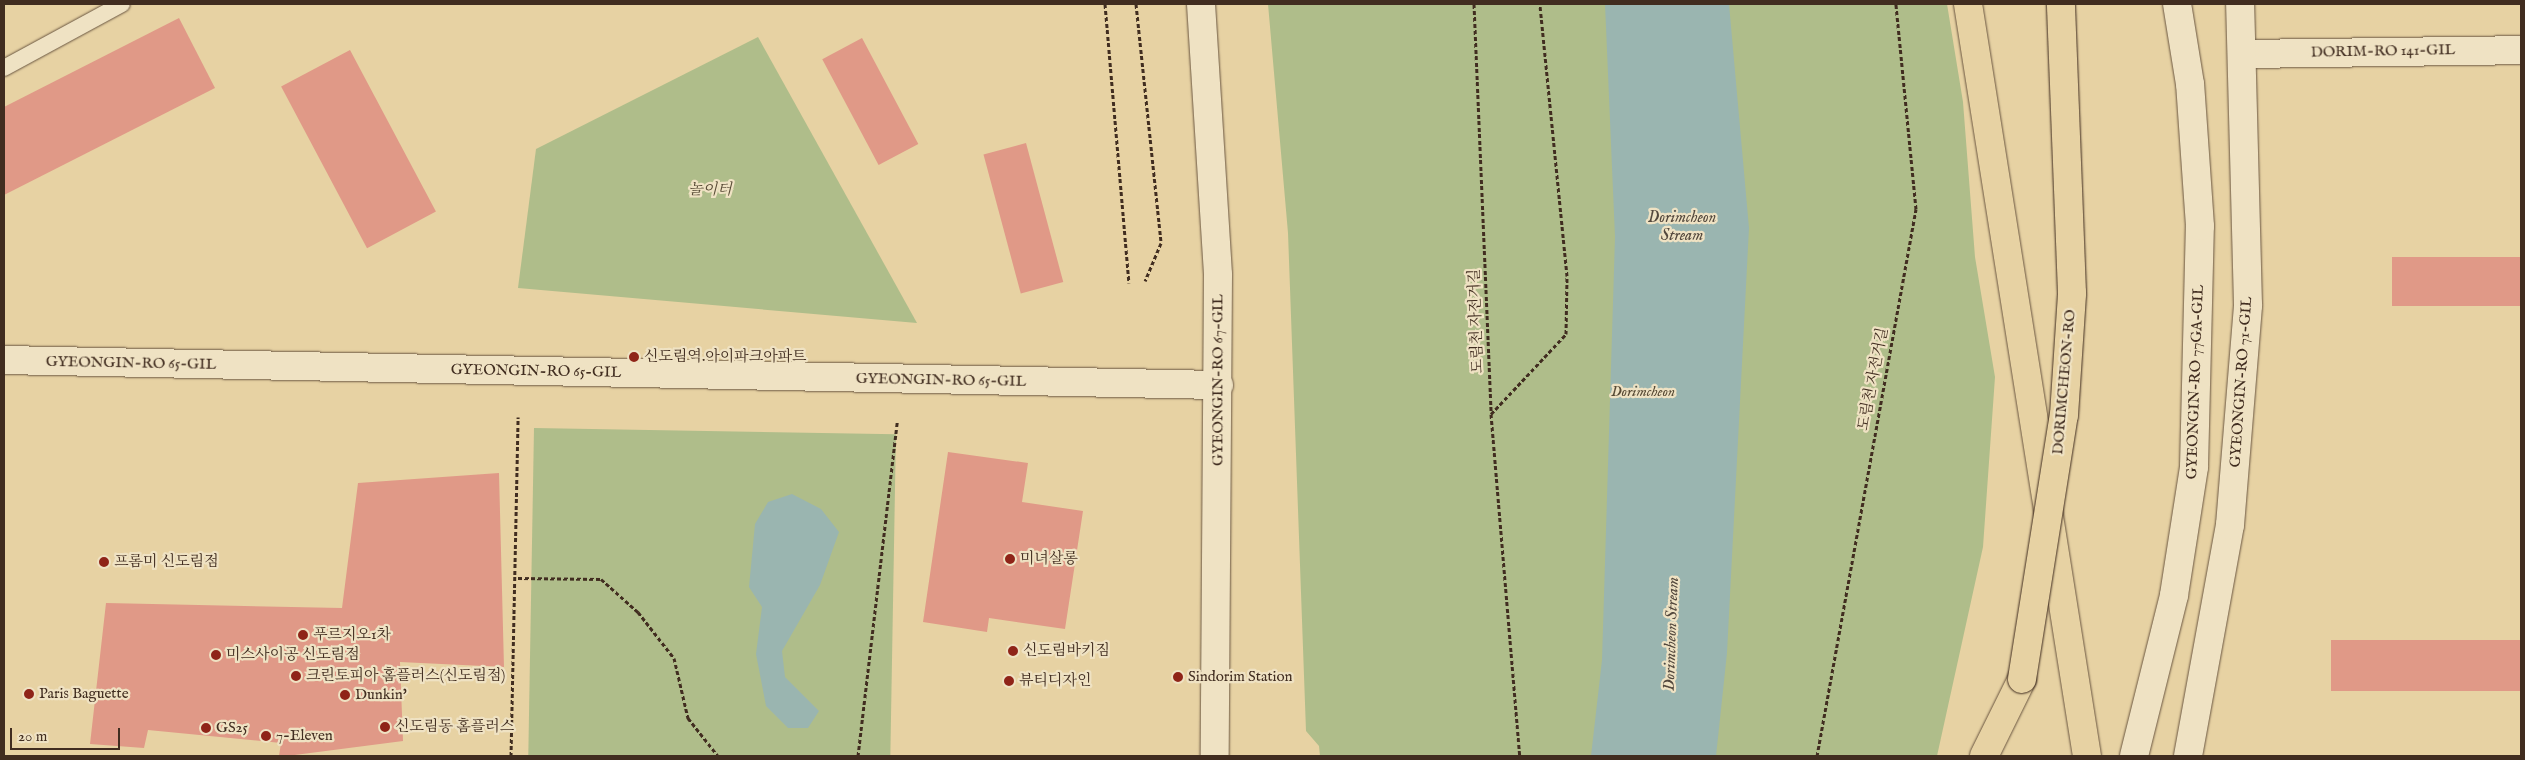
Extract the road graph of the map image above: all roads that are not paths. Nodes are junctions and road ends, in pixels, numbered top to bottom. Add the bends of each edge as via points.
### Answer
1 (122, 4) edge
2 (1201, 4) edge
3 (1968, 4) edge
4 (2060, 4) edge
5 (2177, 4) edge
6 (2240, 4) edge
7 (2521, 50) edge
8 (2245, 54) junction
9 (4, 68) edge
10 (4, 360) edge
11 (1219, 385) junction
12 (2022, 679) junction
13 (1215, 756) edge
14 (1984, 756) edge
15 (2006, 756) edge
16 (2087, 756) edge
17 (2134, 756) edge
18 (2188, 756) edge

1 - 9 lane
2 - 11 street, GYEONGIN-RO 67-GIL via 1217,256
3 - 16 main road
4 - 12 main road, DORIMCHEON-RO, bridge via 2072,293 2064,415
5 - 17 street, GYEONGIN-RO 77GA-GIL via 2190,84 2200,226 2194,466 2174,595
6 - 8 street, GYEONGIN-RO 71-GIL
7 - 8 street, DORIM-RO 141-GIL
8 - 18 street, GYEONGIN-RO 71-GIL via 2248,305 2233,496
10 - 11 street, GYEONGIN-RO 65-GIL
11 - 13 street, GYEONGIN-RO 67-GIL
12 - 14 main road
12 - 15 main road, DORIMCHEON-RO

